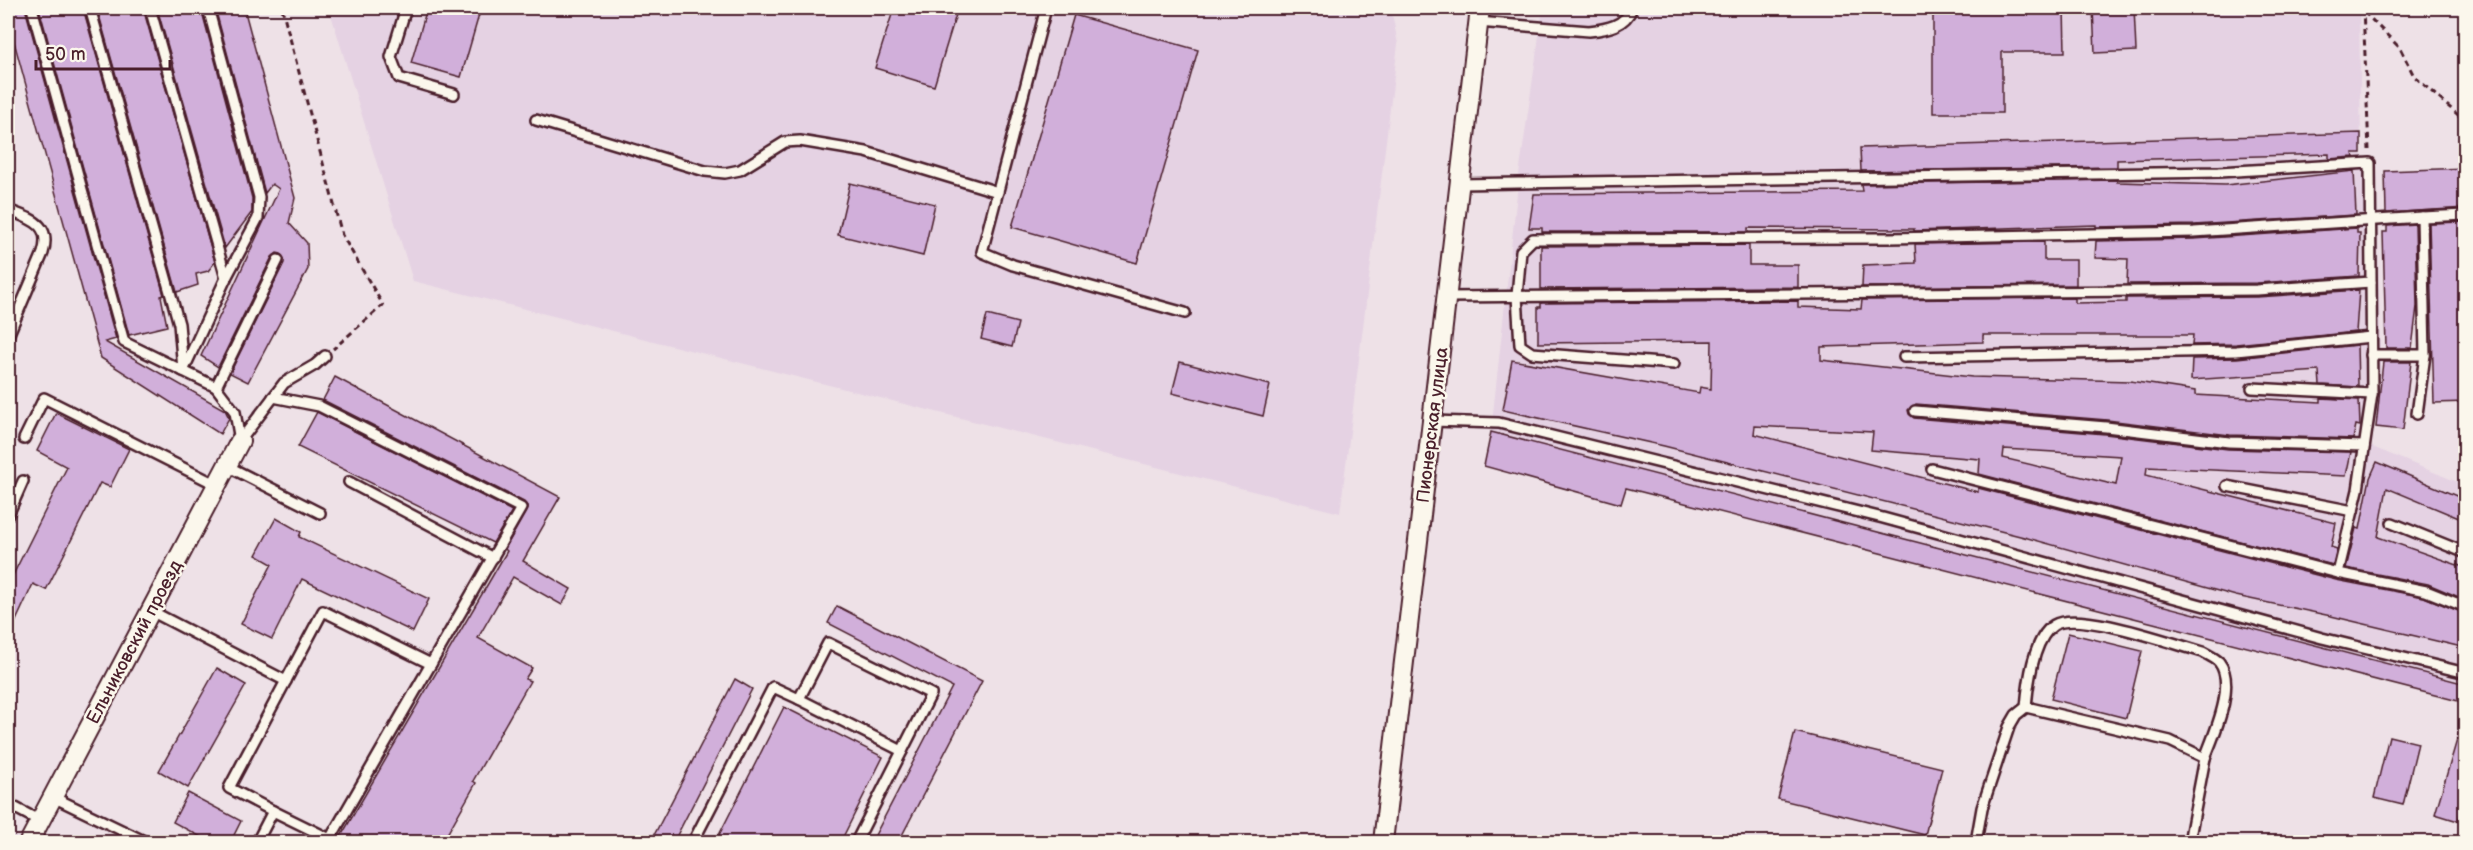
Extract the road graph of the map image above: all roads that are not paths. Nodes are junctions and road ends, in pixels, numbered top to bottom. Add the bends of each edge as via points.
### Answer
1 (32, 8) edge
2 (90, 8) edge
3 (150, 8) edge
4 (208, 8) edge
5 (406, 8) edge
6 (1046, 8) edge
7 (1632, 8) edge
8 (1479, 15) edge
9 (454, 94) dead end
10 (536, 120) dead end
11 (1460, 184) junction
12 (998, 192) junction
13 (8, 210) edge
14 (2466, 215) edge
15 (2422, 217) junction
16 (2370, 219) junction
17 (278, 260) dead end
18 (226, 278) junction
19 (2371, 282) junction
20 (1517, 296) junction
21 (1447, 297) junction
22 (1185, 313) dead end
23 (8, 336) edge
24 (2371, 337) junction
25 (2372, 355) junction
26 (2426, 355) junction
27 (325, 356) road end
28 (1904, 357) dead end
29 (1674, 364) dead end
30 (183, 371) junction
31 (216, 387) junction
32 (2252, 388) dead end
33 (2372, 394) junction
34 (273, 398) junction
35 (1915, 411) dead end
36 (2417, 414) dead end
37 (1432, 421) junction
38 (24, 439) dead end
39 (240, 441) junction
40 (2364, 446) junction
41 (227, 466) junction
42 (1932, 469) dead end
43 (23, 481) dead end
44 (349, 482) dead end
45 (217, 485) junction
46 (2227, 486) dead end
47 (2353, 511) junction
48 (320, 513) dead end
49 (8, 515) edge
50 (2392, 523) dead end
51 (2466, 554) edge
52 (493, 558) junction
53 (2338, 573) junction
54 (2466, 607) edge
55 (151, 611) junction
56 (431, 664) junction
57 (2466, 673) edge
58 (286, 681) junction
59 (799, 699) junction
60 (2026, 707) junction
61 (902, 751) junction
62 (2205, 758) junction
63 (53, 797) junction
64 (8, 804) edge
65 (273, 811) junction
66 (40, 821) junction
67 (29, 843) edge
68 (146, 843) edge
69 (257, 843) edge
70 (693, 843) edge
71 (856, 843) edge
72 (1383, 843) edge
73 (1976, 843) edge
74 (2189, 843) edge

1 - 30 lane via 124,342
2 - 30 lane via 178,324
3 - 18 lane
4 - 18 lane via 259,197 258,219
5 - 9 lane via 391,57 399,78
6 - 12 lane
7 - 8 lane via 1621,23 1589,31
8 - 11 street, Пионерская улица
10 - 12 lane via 705,171 740,170 785,142 800,141 866,152
11 - 16 lane via 2219,172 2370,163
11 - 21 street, Пионерская улица
12 - 22 lane via 982,252 1013,265
13 - 23 lane via 35,221 46,243
14 - 15 lane
15 - 16 lane
15 - 26 lane
16 - 19 lane
16 - 20 lane via 2194,232 1533,239 1521,251
17 - 31 lane
18 - 30 lane
19 - 20 lane via 2257,290
19 - 24 lane
20 - 21 lane
20 - 29 lane via 1520,345 1532,353
21 - 37 street, Пионерская улица
24 - 25 lane
24 - 28 lane via 2236,351
25 - 26 lane
25 - 33 lane
26 - 36 lane
27 - 34 lane via 284,383
30 - 31 lane
31 - 39 lane via 235,412
32 - 33 lane
33 - 40 lane
34 - 39 lane
34 - 52 lane via 319,406 521,508
35 - 40 lane via 2229,442
37 - 57 lane via 1499,423 1883,518 2322,638
37 - 72 street, Пионерская улица
38 - 45 lane via 44,398
39 - 41 street, Ельниковский проезд
40 - 47 lane
41 - 45 street, Ельниковский проезд
41 - 48 lane
42 - 53 lane
43 - 49 lane
44 - 52 lane
45 - 55 street, Ельниковский проезд
46 - 47 lane
47 - 53 lane
50 - 51 lane
52 - 56 lane
53 - 54 lane via 2426,591
55 - 58 lane
55 - 63 street, Ельниковский проезд
56 - 58 lane via 323,611
56 - 65 lane via 330,839
58 - 65 lane via 229,788
59 - 61 lane
59 - 61 lane via 828,643 931,694
59 - 70 lane via 773,687
60 - 62 lane via 2170,741
60 - 62 lane via 2040,645 2053,626 2069,620 2093,622 2203,652 2218,661 2225,676 2224,697
60 - 73 lane via 2009,727 1982,808
61 - 71 lane
62 - 74 lane
63 - 66 street, Ельниковский проезд
63 - 68 lane
64 - 66 lane
65 - 69 lane
66 - 67 street, Ельниковский проезд

